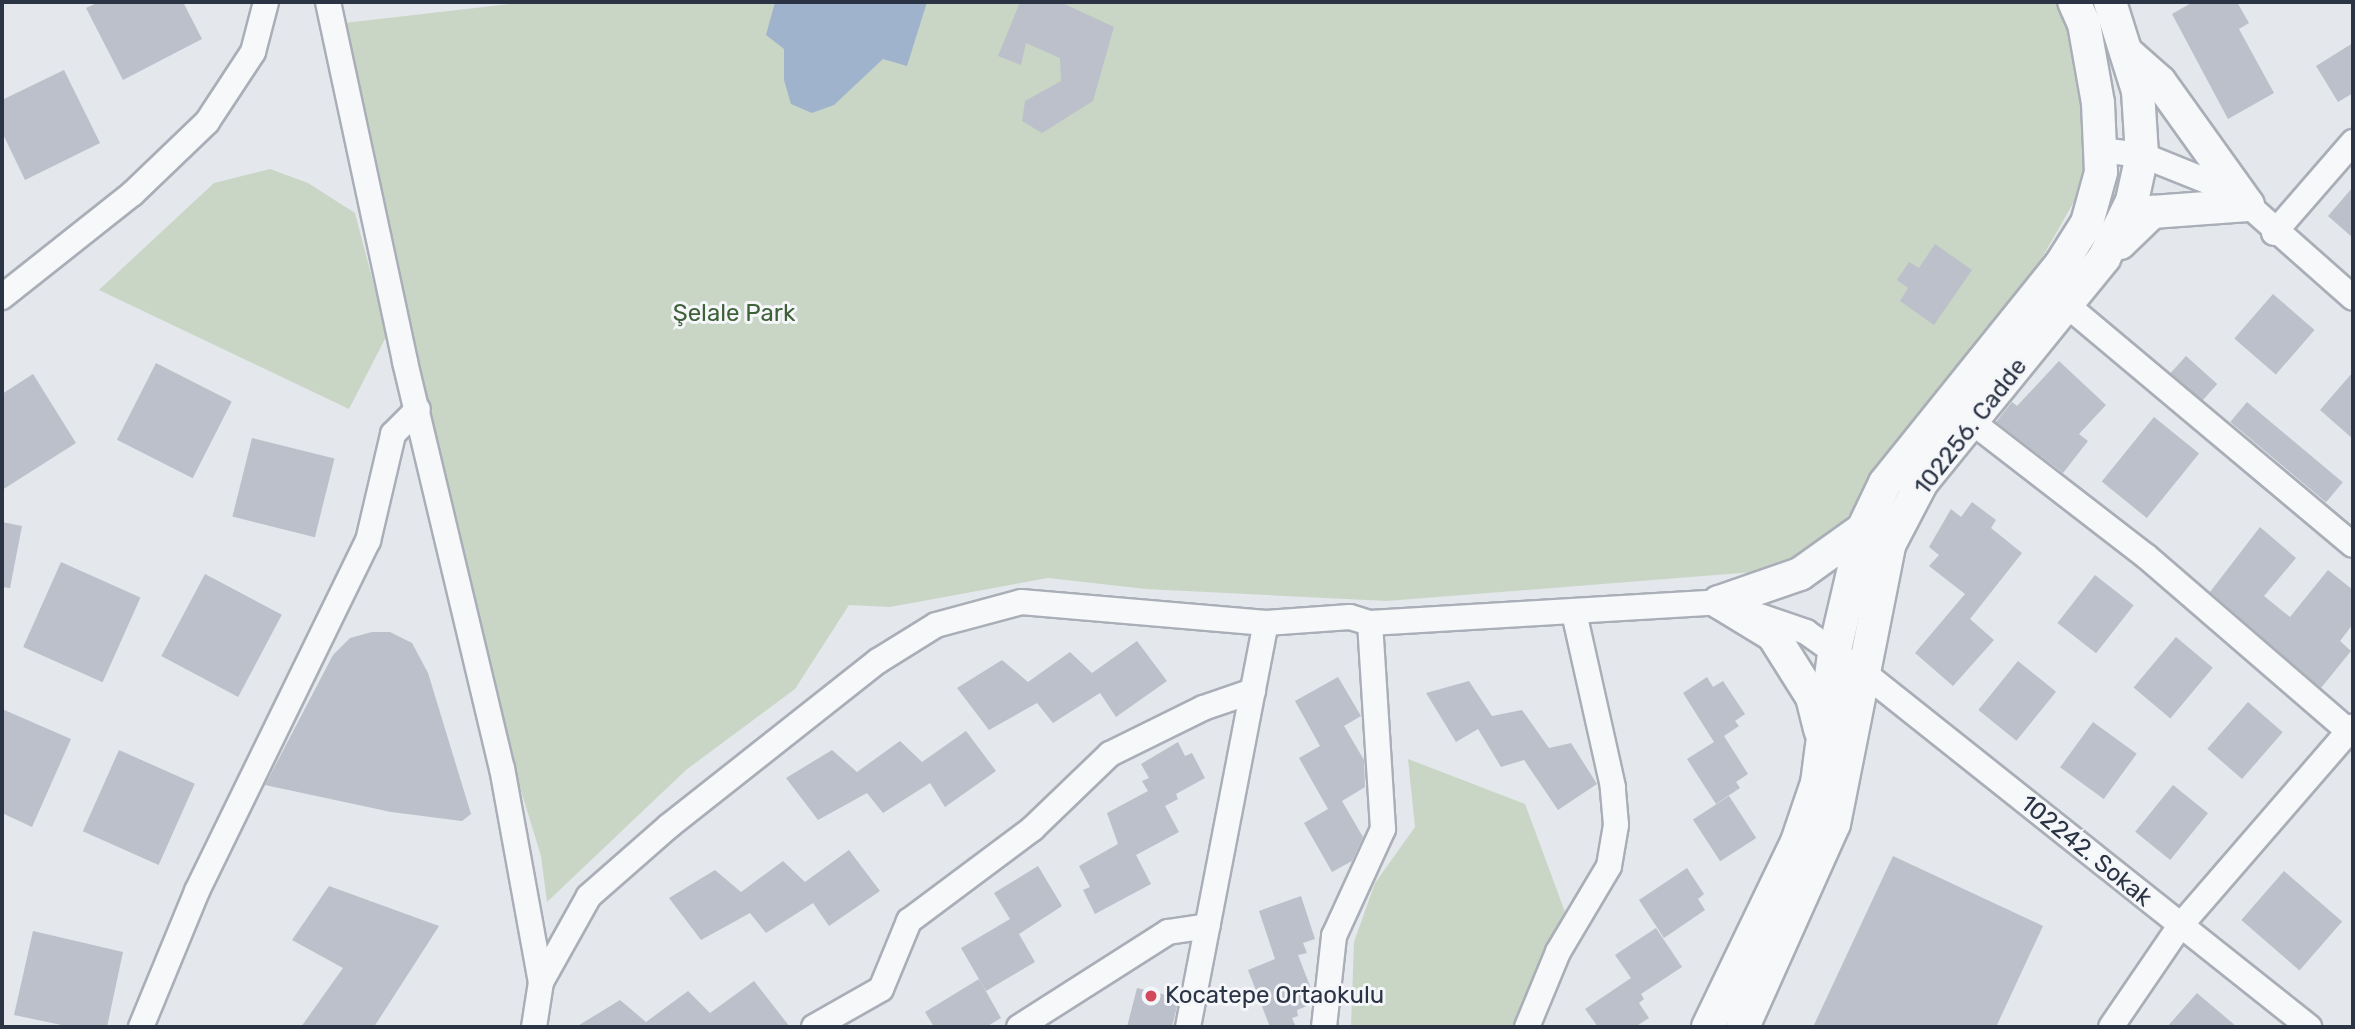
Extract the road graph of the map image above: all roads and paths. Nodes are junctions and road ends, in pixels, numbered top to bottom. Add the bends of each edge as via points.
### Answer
1 (266, 2) edge
2 (328, 2) edge
3 (2074, 2) edge
4 (2110, 2) edge
5 (2126, 52) junction
6 (2353, 142) edge
7 (2100, 150) junction
8 (2142, 155) junction
9 (2248, 205) junction
10 (2274, 233) junction
11 (2104, 258) junction
12 (2, 297) edge
13 (2353, 298) edge
14 (2068, 306) junction
15 (418, 409) junction
16 (1971, 421) junction
17 (1863, 529) junction
18 (2353, 545) edge
19 (1719, 601) junction
20 (1574, 612) junction
21 (1266, 623) junction
22 (1370, 623) junction
23 (1834, 654) junction
24 (1864, 673) junction
25 (1253, 691) junction
26 (2352, 731) edge
27 (1823, 742) junction
28 (1208, 926) junction
29 (2180, 926) junction
30 (541, 982) junction
31 (141, 1027) edge
32 (534, 1027) edge
33 (814, 1027) edge
34 (1019, 1027) edge
35 (1188, 1027) edge
36 (1324, 1027) edge
37 (1527, 1027) edge
38 (1708, 1027) edge
39 (1743, 1027) edge
40 (2111, 1027) edge
41 (2309, 1027) edge

1 - 12 street via 253,52 207,122 132,194
2 - 15 street
3 - 7 street, 102256. Cadde via 2084,24 2098,103
4 - 5 street, 102256. Cadde
5 - 8 street, 102256. Cadde via 2138,91
5 - 9 street via 2160,82
6 - 10 street
7 - 8 street
7 - 17 street, 102256. Cadde via 2101,172 2087,223 2062,264 1885,483
8 - 9 street
8 - 11 street, 102256. Cadde via 2132,201
9 - 10 street
9 - 11 street via 2152,212
10 - 13 street
11 - 14 street, 102256. Cadde
14 - 16 street, 102256. Cadde
14 - 18 street
15 - 30 street via 502,768
15 - 31 street via 393,435 368,541 197,891
16 - 24 street, 102256. Cadde via 1922,482 1889,545
16 - 26 street via 2147,557
17 - 19 street via 1800,574
17 - 23 street, 102256. Cadde
19 - 20 street
19 - 23 street, 102242. Sokak via 1806,632
19 - 27 street via 1773,635 1812,697
20 - 22 street
20 - 37 street via 1614,787 1616,825 1609,866 1558,952
21 - 22 street via 1350,617
21 - 25 street
21 - 30 street via 1021,602 936,625 878,661 669,826 589,896
22 - 36 street via 1384,829 1334,936
23 - 24 street, 102242. Sokak
23 - 27 street, 102256. Cadde
24 - 29 street, 102242. Sokak
24 - 39 street, 102256. Cadde via 1834,824
25 - 28 street
25 - 33 street via 1203,708 1110,754 1032,829 909,921 881,989
26 - 29 street
27 - 38 street, 102256. Cadde via 1817,783 1797,842
28 - 34 street via 1168,932
28 - 35 street
29 - 40 street
29 - 41 street, 102242. Sokak
30 - 32 street

